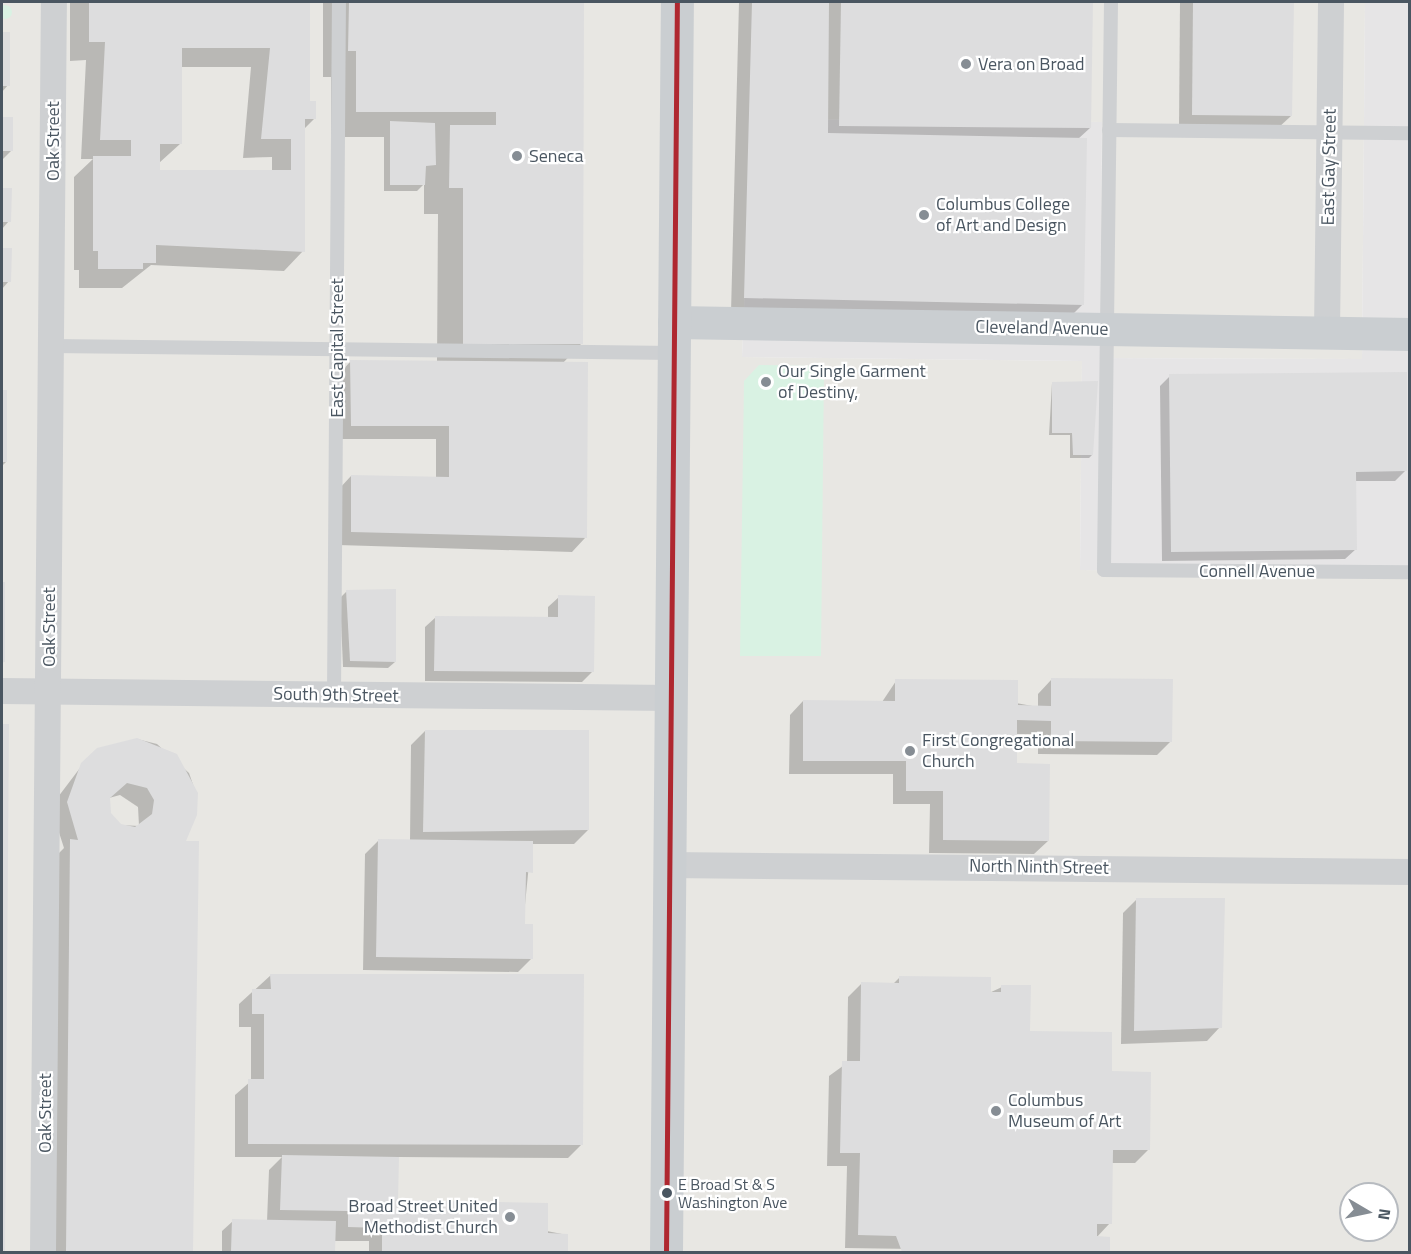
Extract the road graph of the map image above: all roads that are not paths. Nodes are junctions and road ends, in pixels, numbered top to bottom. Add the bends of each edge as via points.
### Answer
1 (54, 2) edge
2 (339, 2) edge
3 (677, 2) edge
4 (1111, 2) edge
5 (1331, 2) edge
6 (1109, 130) junction
7 (1329, 132) junction
8 (1410, 133) edge
9 (1107, 329) junction
10 (1327, 332) junction
11 (1410, 333) edge
12 (674, 338) junction
13 (51, 346) junction
14 (336, 350) junction
15 (1410, 572) edge
16 (2, 691) edge
17 (48, 692) junction
18 (334, 695) junction
19 (671, 698) junction
20 (669, 865) junction
21 (1410, 872) edge
22 (43, 1252) edge
23 (666, 1252) edge

1 - 13 street, Oak Street
2 - 14 lane, East Capital Street
3 - 12 main road
4 - 6 lane
5 - 7 street, East Gay Street
6 - 7 lane
6 - 9 lane
7 - 8 lane
7 - 10 street, East Gay Street
9 - 10 main road, Cleveland Avenue
9 - 12 main road, Cleveland Avenue
9 - 15 lane, Connell Avenue via 1104,570
10 - 11 main road, Cleveland Avenue
12 - 14 lane
12 - 19 main road
13 - 14 lane
13 - 17 street, Oak Street
14 - 18 lane, East Capital Street
16 - 17 street, South 9th Street
17 - 18 street, South 9th Street
17 - 22 street, Oak Street
18 - 19 street, South 9th Street
19 - 20 main road
20 - 21 street, North Ninth Street
20 - 23 main road

